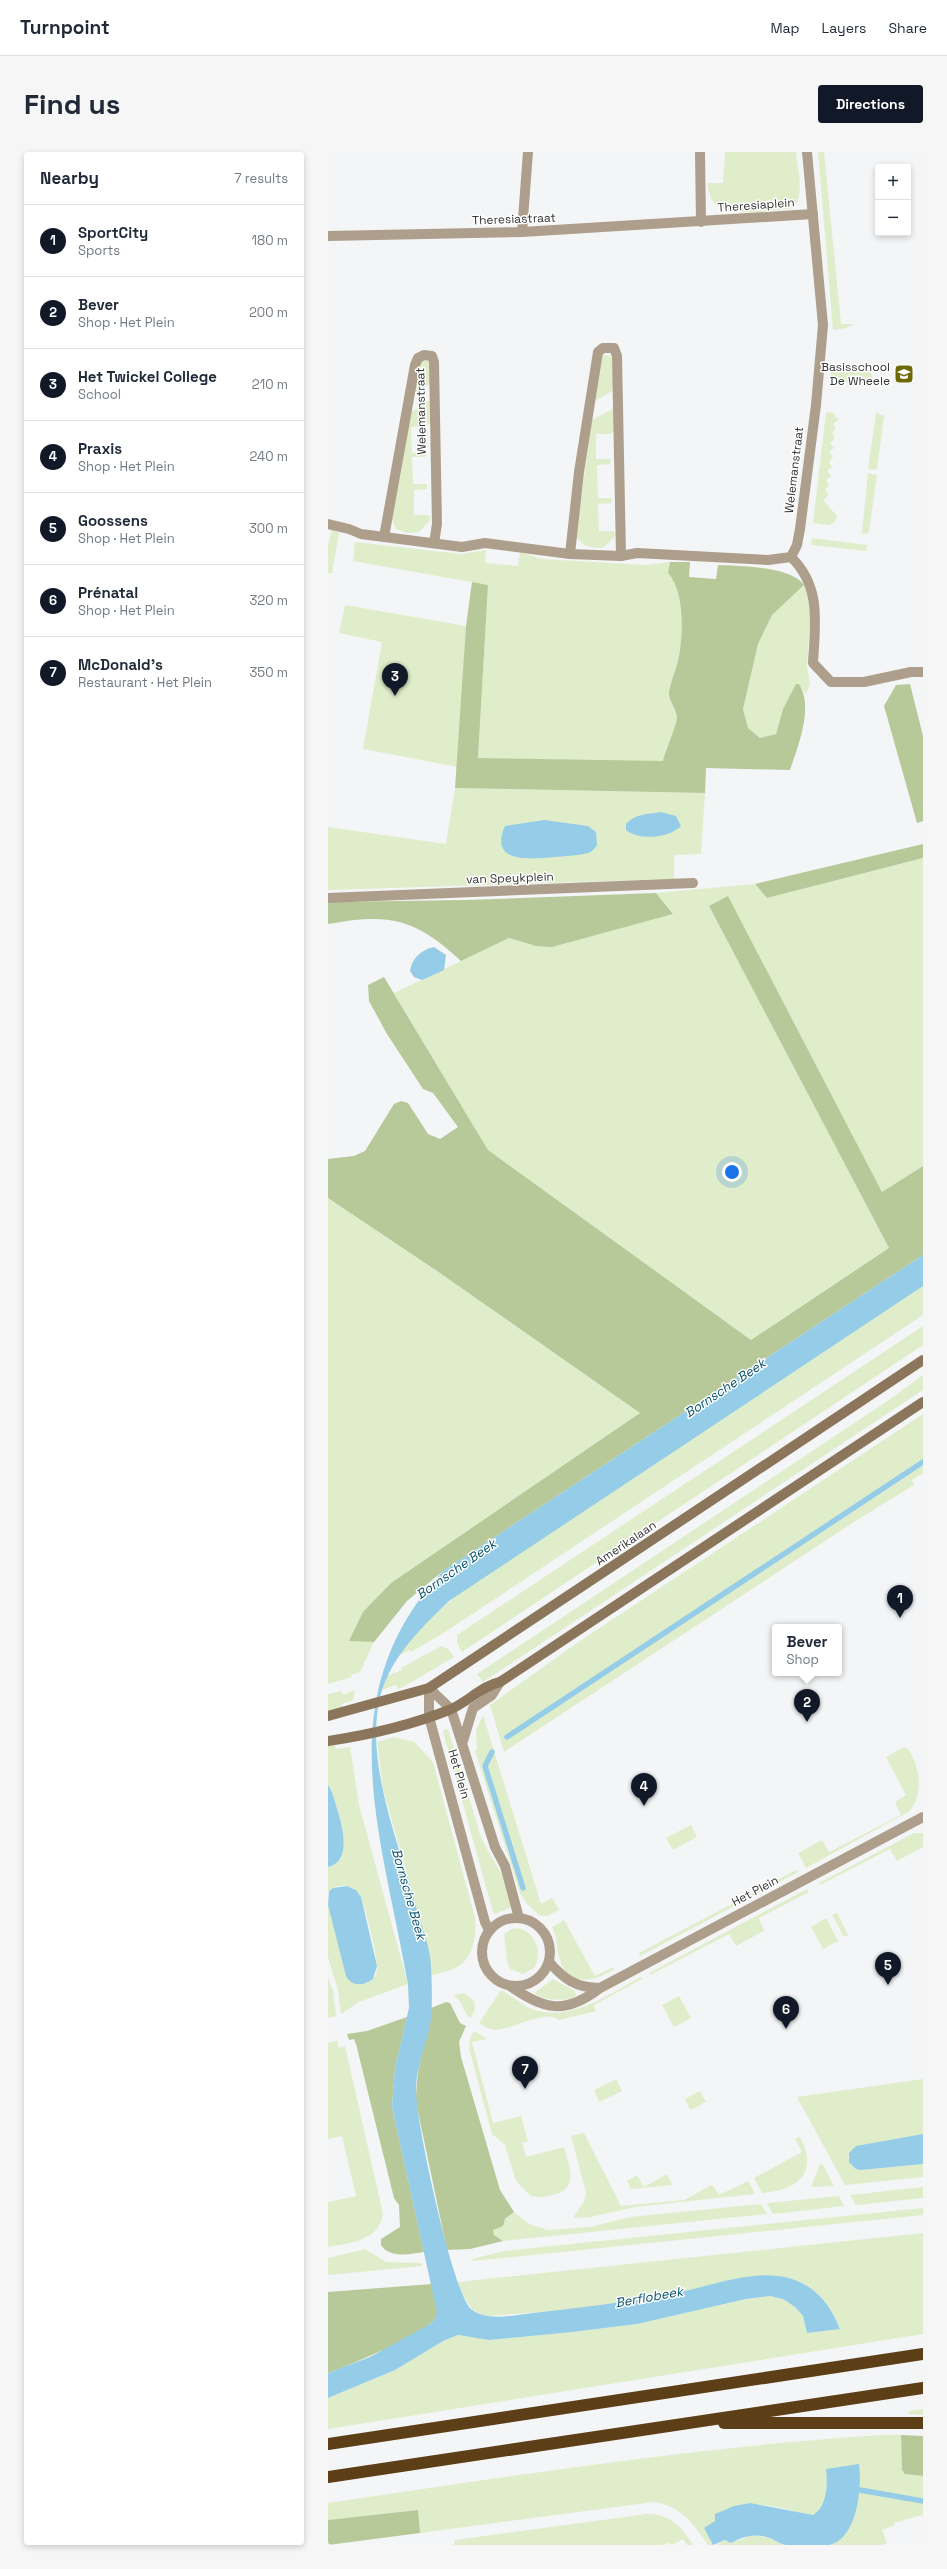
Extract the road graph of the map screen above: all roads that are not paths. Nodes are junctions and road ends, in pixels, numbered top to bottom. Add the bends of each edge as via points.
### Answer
1 (528, 152) edge
2 (700, 152) edge
3 (807, 152) edge
4 (813, 214) junction
5 (701, 222) junction
6 (522, 232) junction
7 (328, 236) edge
8 (328, 524) edge
9 (384, 537) junction
10 (434, 543) junction
11 (570, 554) junction
12 (622, 556) junction
13 (791, 558) junction
14 (923, 672) edge
15 (693, 883) dead end
16 (328, 898) edge
17 (923, 1360) edge
18 (923, 1402) edge
19 (500, 1682) junction
20 (429, 1688) junction
21 (452, 1709) junction
22 (328, 1716) edge
23 (429, 1717) junction
24 (328, 1741) edge
25 (462, 1743) junction
26 (923, 1817) edge
27 (519, 1918) junction
28 (489, 1930) junction
29 (549, 1962) junction
30 (510, 1986) junction
31 (600, 1988) junction
32 (923, 2354) edge
33 (923, 2388) edge
34 (680, 2423) junction
35 (923, 2423) edge
36 (328, 2444) edge
37 (328, 2477) edge

1 - 6 street
2 - 5 street
3 - 4 street
4 - 5 street, Theresiaplein
4 - 13 street, Welemanstraat via 823,337 800,529
5 - 6 street, Theresiastraat
6 - 7 street, Theresiastraat
8 - 9 street via 349,528 361,534
9 - 10 street
9 - 10 street, Welemanstraat via 414,365 424,354 432,356 434,362 437,524
10 - 11 street via 462,547 485,543
11 - 12 street
11 - 12 street via 579,472 598,352 603,348 614,348 617,356
12 - 13 street via 637,553 768,560
13 - 14 street via 798,564 816,603 814,663 831,682 864,682 911,672
15 - 16 street, van Speykplein
17 - 20 main road, Amerikalaan
18 - 19 main road
19 - 21 main road via 490,1684
19 - 25 street, Het Plein via 492,1695 473,1708
20 - 21 street
20 - 22 main road, Amerikalaan
20 - 23 street, Het Plein
21 - 23 main road
21 - 25 street, Het Plein
23 - 24 main road via 383,1731
23 - 28 street, Het Plein via 484,1922
25 - 27 street, Het Plein via 495,1847 505,1866
26 - 31 street, Het Plein
27 - 28 street via 501,1921
27 - 29 street via 534,1922 545,1934 550,1945
28 - 30 street via 481,1947 483,1964 493,1978
29 - 30 street via 536,1980 520,1986
29 - 31 street via 569,1982 585,1988
30 - 31 street, Het Plein via 535,2002 555,2006 577,2002
32 - 36 highway
33 - 34 highway
34 - 35 highway
34 - 37 highway

